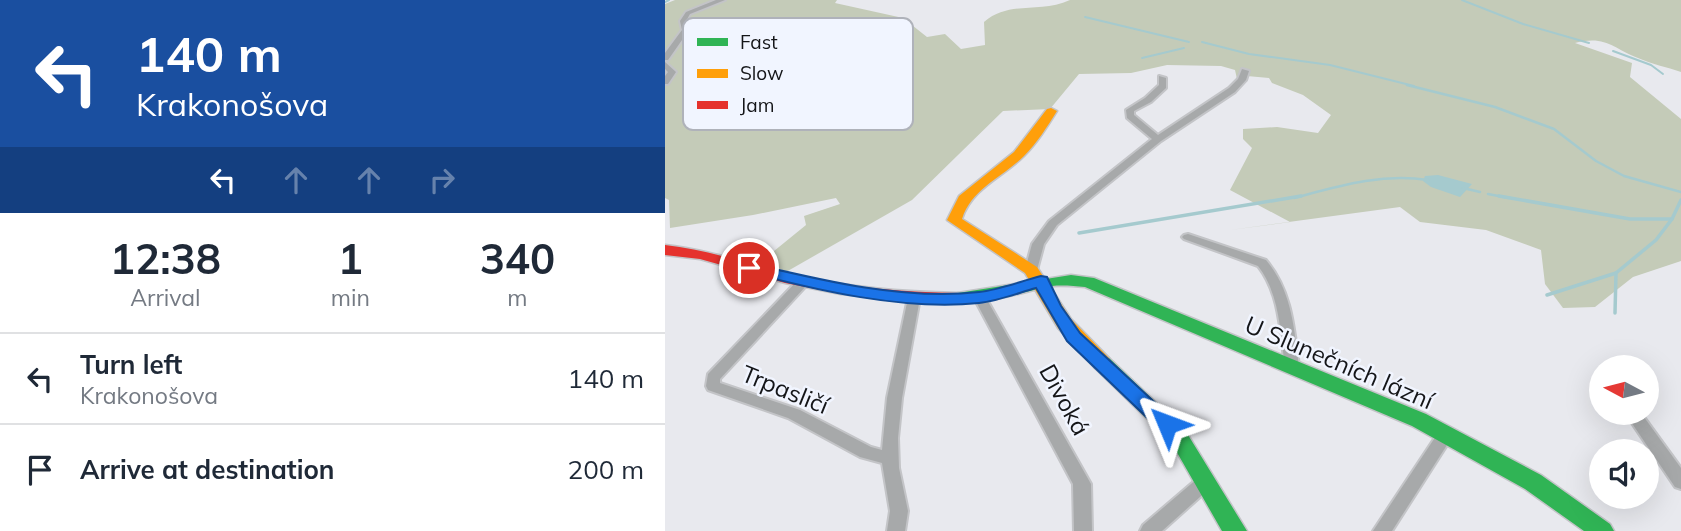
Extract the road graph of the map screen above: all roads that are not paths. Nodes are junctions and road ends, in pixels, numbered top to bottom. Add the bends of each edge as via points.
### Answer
1 (722, 0) edge
2 (685, 18) edge
3 (683, 36) edge
4 (665, 58) edge
5 (665, 64) edge
6 (1245, 71) dead end
7 (1162, 78) dead end
8 (665, 82) edge
9 (1051, 111) dead end
10 (1158, 139) junction
11 (1188, 237) dead end
12 (665, 250) edge
13 (1036, 275) junction
14 (803, 282) junction
15 (913, 298) junction
16 (980, 298) junction
17 (1292, 366) junction
18 (1641, 425) edge
19 (1445, 434) junction
20 (890, 459) junction
21 (1681, 482) edge
22 (1205, 483) junction
23 (896, 531) edge
24 (1083, 531) edge
25 (1149, 531) edge
26 (1235, 531) edge
27 (1382, 531) edge
28 (1602, 531) edge

1 - 2 street
3 - 4 street
5 - 8 street via 672,72
6 - 10 street via 1232,90
7 - 10 street via 1163,86 1131,110 1130,116
9 - 13 street via 1014,158 954,210 954,220 966,230
10 - 13 street via 1053,223 1038,244
11 - 17 street via 1262,263 1271,272
12 - 14 street, U Slunečních lázní via 688,251
13 - 16 street, U Slunečních lázní
13 - 17 street, U Slunečních lázní via 1088,282
13 - 22 street via 1074,337 1178,436
14 - 15 street, U Slunečních lázní
14 - 20 street, Trpasličí via 713,378 713,386 794,414 866,452
15 - 16 street, U Slunečních lázní
15 - 20 street
16 - 24 street, Divoká via 1082,484
17 - 19 street, U Slunečních lázní
18 - 21 street
19 - 27 street
19 - 28 street, U Slunečních lázní via 1533,482
20 - 23 street via 901,514
22 - 25 street
22 - 26 street

